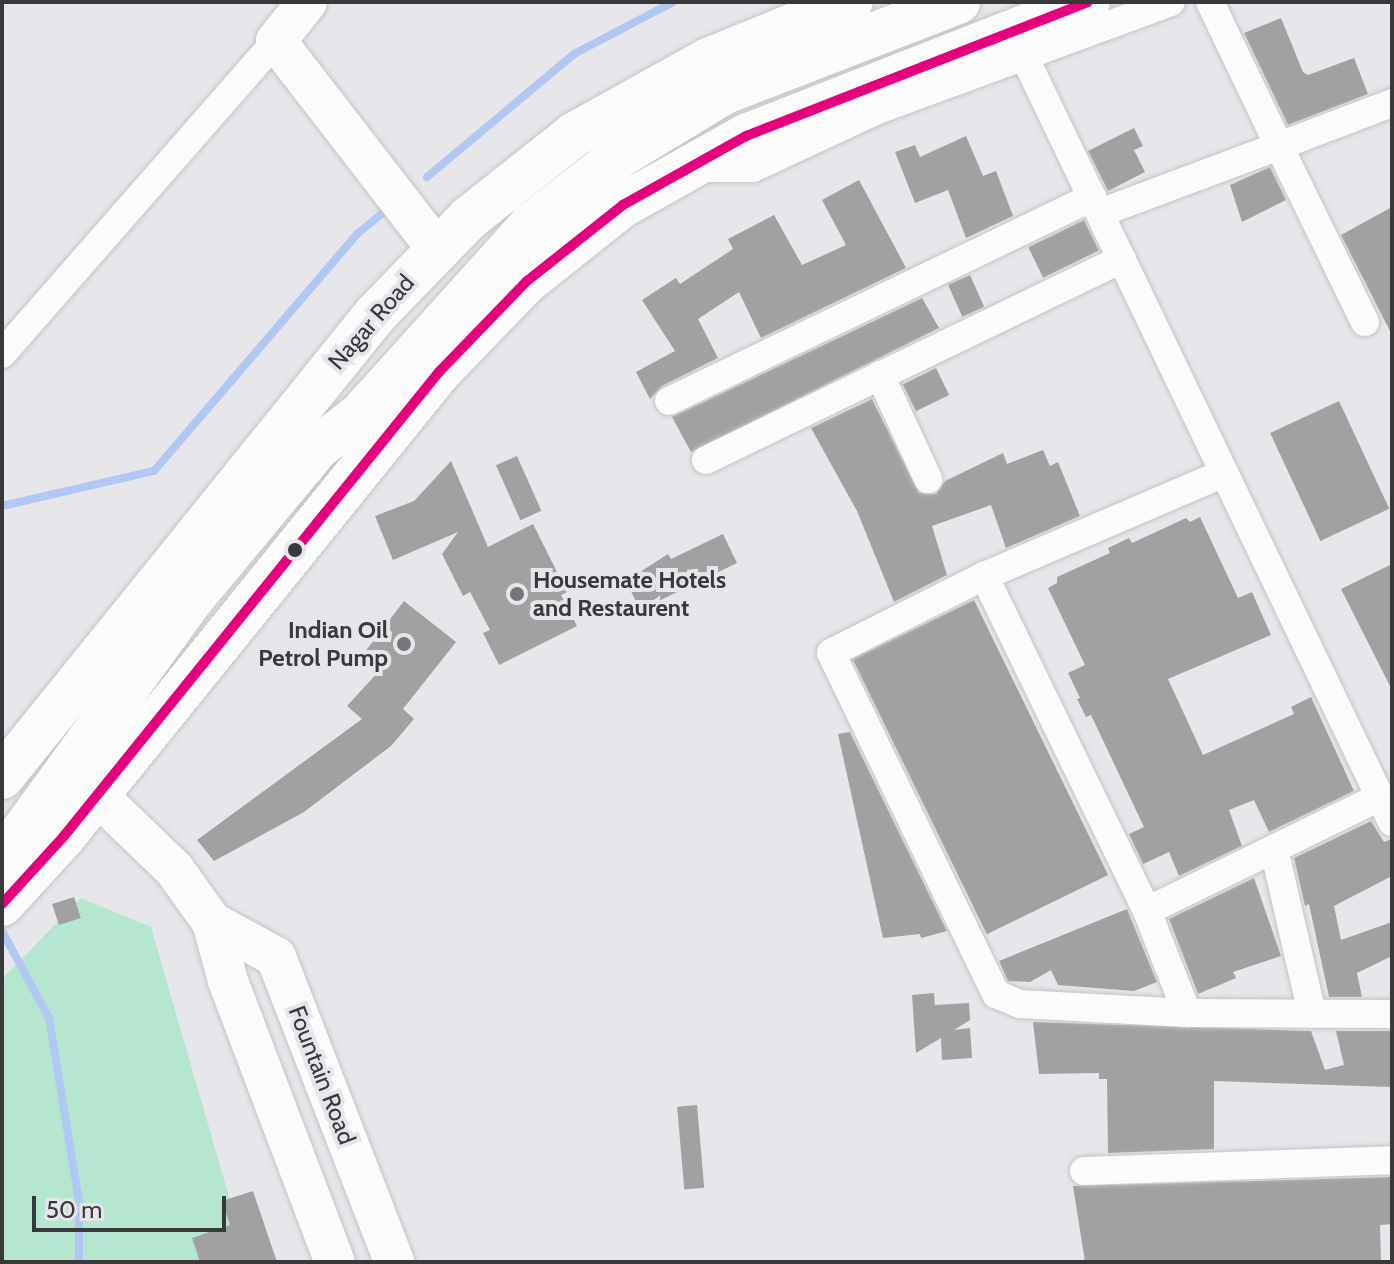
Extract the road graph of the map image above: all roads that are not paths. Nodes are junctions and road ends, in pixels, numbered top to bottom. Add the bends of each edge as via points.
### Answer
1 (307, 2) edge
2 (851, 2) edge
3 (958, 2) edge
4 (1088, 2) edge
5 (1171, 2) edge
6 (1210, 2) edge
7 (276, 41) junction
8 (1023, 54) junction
9 (1392, 103) edge
10 (1279, 146) junction
11 (690, 168) junction
12 (1096, 205) junction
13 (437, 249) junction
14 (1122, 259) junction
15 (1365, 322) dead end
16 (2, 354) edge
17 (880, 375) junction
18 (669, 401) dead end
19 (706, 460) dead end
20 (1224, 473) junction
21 (928, 479) dead end
22 (984, 576) junction
23 (81, 680) junction
24 (2, 777) edge
25 (80, 783) junction
26 (1384, 791) edge
27 (1274, 849) junction
28 (2, 860) edge
29 (2, 904) edge
30 (1147, 911) junction
31 (212, 922) junction
32 (1187, 1013) junction
33 (1312, 1014) junction
34 (1392, 1014) edge
35 (1392, 1160) edge
36 (1084, 1171) dead end
37 (335, 1262) edge
38 (394, 1262) edge

1 - 7 street
2 - 13 highway, Nagar Road via 708,60 575,134
3 - 25 highway via 725,92 621,155 531,225 360,415 317,448 190,601
4 - 11 highway via 746,136
5 - 8 street
6 - 10 street
7 - 13 street
7 - 16 street
8 - 11 street via 875,111 753,168
8 - 12 street
9 - 10 street
10 - 12 street
10 - 15 street
11 - 25 highway via 623,205 527,281 439,372
12 - 14 street
12 - 18 street
13 - 23 highway, Nagar Road via 375,315
14 - 17 street
14 - 20 street
17 - 19 street
17 - 21 street
20 - 22 street
20 - 26 street
22 - 30 street
22 - 32 street via 831,653 996,994 1020,1004
23 - 24 highway, Nagar Road
23 - 25 highway
25 - 28 highway
25 - 29 highway
25 - 31 street, Fountain Road via 174,869
26 - 27 street
27 - 30 street
27 - 33 street
30 - 32 street
31 - 37 street, Fountain Road via 228,981
31 - 38 street, Fountain Road via 276,957
32 - 33 street
33 - 34 street
35 - 36 street

